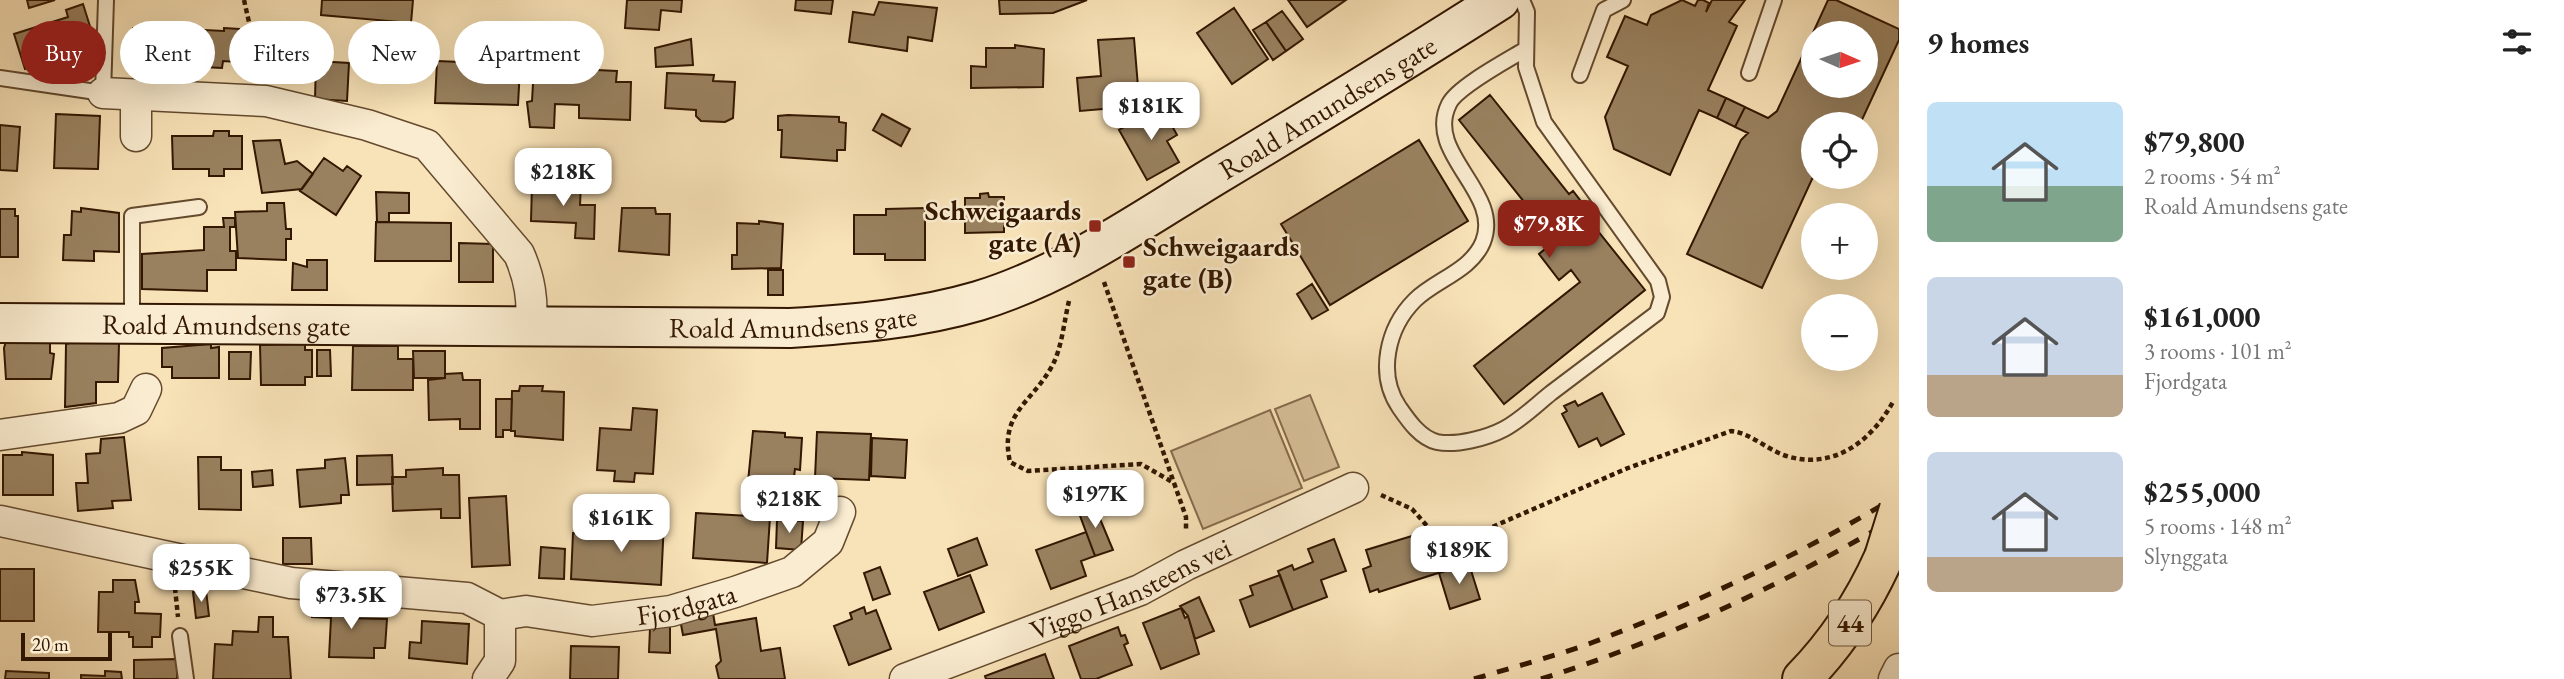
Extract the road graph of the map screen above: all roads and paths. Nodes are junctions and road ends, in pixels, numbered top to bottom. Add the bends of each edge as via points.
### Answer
1 (107, 0) edge
2 (244, 0) edge
3 (1500, 0) edge
4 (1522, 0) edge
5 (1623, 0) edge
6 (1774, 0) edge
7 (1526, 49) junction
8 (1749, 74) dead end
9 (1580, 75) dead end
10 (0, 79) edge
11 (103, 93) junction
12 (136, 95) junction
13 (266, 101) junction
14 (136, 136) dead end
15 (199, 207) dead end
16 (1054, 271) junction
17 (1104, 280) dead end
18 (0, 323) edge
19 (132, 323) junction
20 (531, 327) junction
21 (146, 389) dead end
22 (1894, 400) dead end
23 (0, 435) edge
24 (1174, 483) junction
25 (1353, 488) joint
26 (1899, 509) edge
27 (840, 512) dead end
28 (0, 521) edge
29 (173, 560) junction
30 (1186, 565) junction
31 (500, 615) junction
32 (180, 636) joint
33 (1899, 669) edge
34 (186, 679) edge
35 (488, 679) edge
36 (905, 679) edge
37 (1802, 679) edge
38 (1894, 679) edge

1 - 11 lane
2 - 13 path
3 - 16 street, Roald Amundsens gate via 1326,110
4 - 7 lane via 1527,12
5 - 9 lane via 1604,10
6 - 8 lane
7 - 7 lane via 1472,82 1449,104 1448,146 1486,217 1483,242 1468,262 1414,301 1393,331 1386,361 1391,395 1411,426 1436,442 1466,441 1504,429 1657,313 1662,297 1658,281 1544,122 1526,67
10 - 11 lane
11 - 12 street
12 - 13 street
12 - 14 street
13 - 20 street via 368,125 427,145 519,254 533,300
15 - 19 lane via 132,216
16 - 20 street, Roald Amundsens gate via 978,301 850,324
16 - 24 path via 1070,299 1053,364 1011,418 1006,443 1010,462 1028,471 1140,464
17 - 24 path
18 - 19 street, Roald Amundsens gate
19 - 20 street, Roald Amundsens gate
21 - 23 street via 136,410 119,418
22 - 25 path via 1874,432 1843,453 1816,460 1790,457 1731,431 1628,468 1446,547 1412,509 1388,496
24 - 30 path via 1186,517
25 - 30 street, Viggo Hansteens vei
26 - 37 main road, 44, bridge via 1884,557 1854,617
27 - 31 street, Fjordgata via 828,542 792,572 734,592 671,611 592,621 526,611
28 - 29 street
29 - 31 street via 291,583 467,598
29 - 32 path
30 - 36 street, Viggo Hansteens vei via 1140,590
31 - 35 street via 500,661
32 - 34 lane
33 - 38 street

